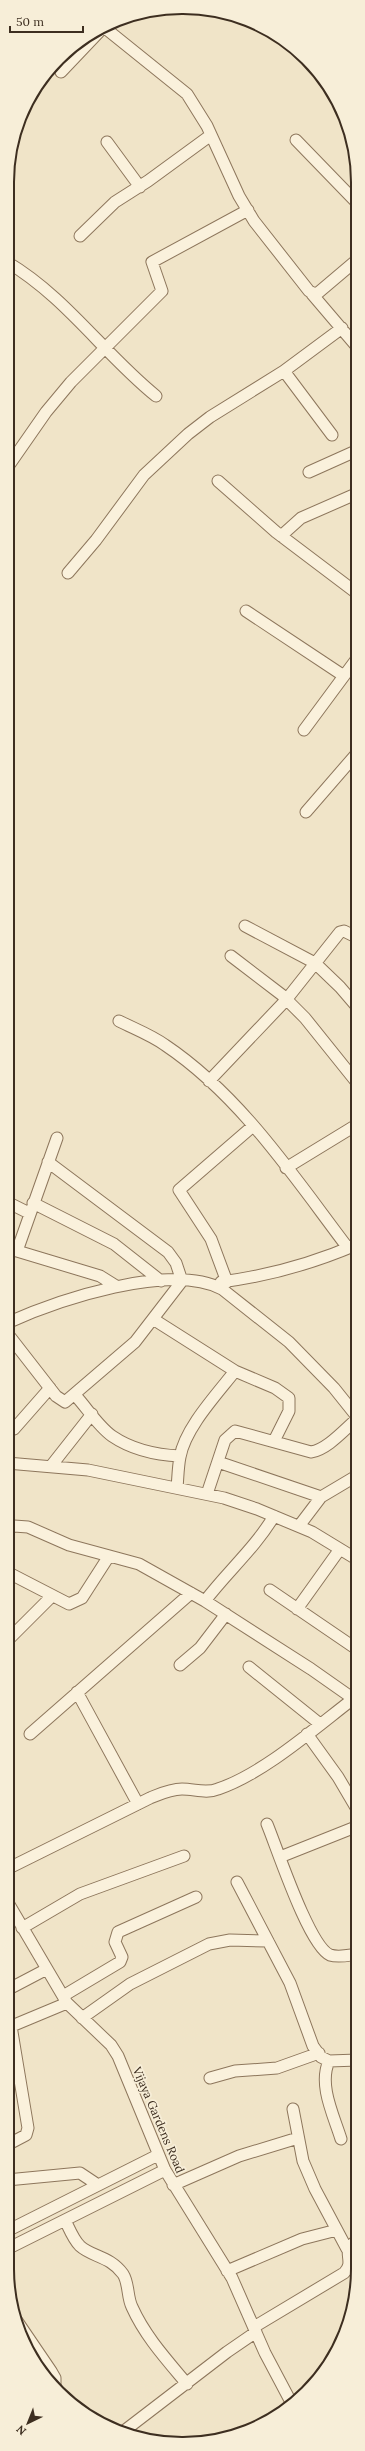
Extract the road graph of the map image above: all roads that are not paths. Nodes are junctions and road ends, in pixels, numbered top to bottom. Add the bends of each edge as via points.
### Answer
1 (109, 31) edge
2 (90, 41) edge
3 (61, 72) dead end
4 (211, 135) junction
5 (296, 140) dead end
6 (107, 142) dead end
7 (140, 187) junction
8 (351, 197) edge
9 (248, 210) junction
10 (80, 236) dead end
11 (351, 265) edge
12 (14, 267) edge
13 (312, 294) junction
14 (342, 328) junction
15 (351, 339) edge
16 (104, 347) junction
17 (284, 371) junction
18 (156, 396) dead end
19 (332, 435) dead end
20 (351, 454) edge
21 (14, 458) edge
22 (309, 472) dead end
23 (218, 481) dead end
24 (351, 496) edge
25 (281, 536) junction
26 (68, 573) dead end
27 (351, 589) edge
28 (246, 611) dead end
29 (351, 666) edge
30 (344, 676) junction
31 (304, 730) dead end
32 (351, 760) edge
33 (306, 812) dead end
34 (245, 926) dead end
35 (351, 934) edge
36 (231, 956) dead end
37 (315, 964) junction
38 (286, 1000) junction
39 (351, 1000) edge
40 (119, 1022) dead end
41 (351, 1075) edge
42 (209, 1081) junction
43 (253, 1126) junction
44 (351, 1128) edge
45 (57, 1138) dead end
46 (48, 1162) junction
47 (286, 1168) junction
48 (14, 1204) edge
49 (31, 1208) junction
50 (351, 1244) edge
51 (14, 1246) edge
52 (351, 1247) edge
53 (14, 1251) edge
54 (161, 1281) junction
55 (182, 1281) junction
56 (228, 1282) junction
57 (212, 1284) junction
58 (116, 1286) junction
59 (153, 1319) junction
60 (14, 1321) edge
61 (14, 1342) edge
62 (235, 1371) junction
63 (50, 1388) junction
64 (75, 1395) junction
65 (351, 1407) edge
66 (92, 1414) junction
67 (351, 1418) edge
68 (14, 1429) edge
69 (274, 1441) junction
70 (180, 1456) junction
71 (218, 1462) junction
72 (14, 1463) edge
73 (51, 1466) junction
74 (351, 1479) edge
75 (177, 1488) junction
76 (207, 1494) junction
77 (320, 1497) junction
78 (274, 1516) junction
79 (14, 1526) edge
80 (299, 1526) junction
81 (340, 1549) junction
82 (109, 1556) junction
83 (351, 1556) edge
84 (14, 1576) edge
85 (270, 1590) dead end
86 (191, 1593) junction
87 (52, 1596) junction
88 (205, 1601) junction
89 (297, 1610) junction
90 (226, 1614) junction
91 (14, 1634) edge
92 (351, 1645) edge
93 (180, 1665) dead end
94 (249, 1667) dead end
95 (77, 1692) junction
96 (351, 1697) edge
97 (351, 1703) edge
98 (320, 1724) junction
99 (30, 1734) dead end
100 (307, 1734) junction
101 (351, 1798) edge
102 (138, 1804) junction
103 (267, 1824) dead end
104 (351, 1829) edge
105 (184, 1856) dead end
106 (280, 1857) junction
107 (14, 1866) edge
108 (237, 1882) dead end
109 (196, 1897) dead end
110 (14, 1914) edge
111 (22, 1928) junction
112 (268, 1941) junction
113 (351, 1955) edge
114 (47, 1969) junction
115 (14, 1986) edge
116 (65, 1999) junction
117 (82, 2018) junction
118 (14, 2024) edge
119 (319, 2053) junction
120 (14, 2054) edge
121 (351, 2060) edge
122 (329, 2061) junction
123 (210, 2078) dead end
124 (293, 2109) dead end
125 (298, 2138) junction
126 (341, 2139) dead end
127 (14, 2142) edge
128 (158, 2155) junction
129 (164, 2170) junction
130 (14, 2179) edge
131 (98, 2185) junction
132 (173, 2185) junction
133 (65, 2220) junction
134 (14, 2226) edge
135 (337, 2230) junction
136 (351, 2244) edge
137 (14, 2245) edge
138 (347, 2249) junction
139 (227, 2271) junction
140 (255, 2329) junction
141 (30, 2340) edge
142 (52, 2375) edge
143 (187, 2384) junction
144 (289, 2399) edge
145 (128, 2428) edge

1 - 4 street via 187,94
2 - 3 street
4 - 7 street
4 - 9 street
5 - 8 street
6 - 7 street
7 - 10 street via 115,202
9 - 13 street via 266,238
9 - 16 street via 152,262 162,291
11 - 13 street via 319,292
12 - 16 street via 36,281
13 - 14 street
14 - 15 street
14 - 17 street
16 - 18 street
16 - 21 street via 55,401
17 - 19 street
17 - 26 street via 200,423 162,457 140,480
20 - 22 street
23 - 25 street
24 - 25 street via 308,515
25 - 27 street
28 - 30 street
29 - 30 street
30 - 31 street
32 - 33 street
34 - 37 street
35 - 37 street via 340,932
36 - 38 street
37 - 38 street
37 - 39 street
38 - 41 street via 305,1018
38 - 42 street
40 - 42 street via 165,1045
42 - 43 street
43 - 47 street
43 - 56 street via 179,1190 211,1239
44 - 47 street
45 - 46 street
46 - 49 street
46 - 55 street via 168,1252 176,1263
47 - 50 street
48 - 49 street
49 - 51 street
49 - 54 street via 114,1244
52 - 56 street via 273,1273
53 - 58 street via 100,1276
54 - 55 street
54 - 58 street
55 - 57 street
55 - 59 street
56 - 57 street
57 - 65 street via 222,1289 289,1342
58 - 60 street
59 - 62 street
59 - 64 street via 135,1342
61 - 63 street
62 - 69 street via 275,1388 290,1398 289,1411
62 - 70 street via 195,1424
63 - 64 street via 60,1401 65,1402
63 - 68 street
64 - 66 street
66 - 70 street via 111,1435 126,1444 164,1455
66 - 73 street
67 - 69 street via 317,1451 310,1452
69 - 71 street via 235,1431 225,1440
70 - 75 street
71 - 76 street
71 - 77 street
72 - 73 street
73 - 75 street via 88,1470
74 - 77 street
75 - 76 street
76 - 78 street
77 - 80 street
78 - 80 street
78 - 88 street via 260,1539 227,1573
79 - 82 street via 28,1527 69,1545
80 - 81 street
81 - 83 street
81 - 89 street
82 - 86 street via 139,1564
82 - 87 street via 82,1598 76,1603 69,1604
84 - 87 street
85 - 89 street
86 - 88 street
86 - 95 street
87 - 91 street
88 - 90 street
89 - 92 street
90 - 93 street via 200,1648
90 - 96 street
94 - 98 street
95 - 99 street
95 - 102 street
97 - 98 street
98 - 100 street
100 - 101 street
100 - 102 street via 255,1771 228,1786 203,1792 172,1790
102 - 107 street
103 - 106 street
104 - 106 street
105 - 111 street via 80,1894
106 - 113 street via 308,1924 325,1952 337,1957
108 - 112 street
109 - 116 street via 118,1932 115,1942 122,1957 120,1962
110 - 111 street, Vijaya Gardens Road
111 - 114 street, Vijaya Gardens Road
112 - 117 street via 230,1940 209,1944 130,1984
112 - 119 street via 298,2000 313,2046
114 - 115 street
114 - 116 street, Vijaya Gardens Road
116 - 117 street, Vijaya Gardens Road
116 - 118 street
117 - 128 street, Vijaya Gardens Road via 111,2045 118,2056
119 - 122 street
119 - 123 street via 277,2068 235,2071
120 - 127 street via 28,2128 26,2135
121 - 122 street
122 - 126 street via 325,2068 325,2084
124 - 125 street
125 - 132 street via 239,2156
125 - 135 street via 303,2161
128 - 129 street, Vijaya Gardens Road
128 - 131 street
129 - 132 street, Vijaya Gardens Road
129 - 133 street
130 - 131 street via 80,2173
131 - 134 street
132 - 139 street, Vijaya Gardens Road
133 - 137 street
133 - 143 street via 81,2247 101,2256 123,2274 131,2305 141,2324 153,2343
135 - 138 street
135 - 139 street via 302,2239
136 - 138 street
138 - 140 street via 349,2268 344,2273
139 - 140 street, Vijaya Gardens Road
140 - 143 street
140 - 144 street, Vijaya Gardens Road
141 - 142 street
143 - 145 street

